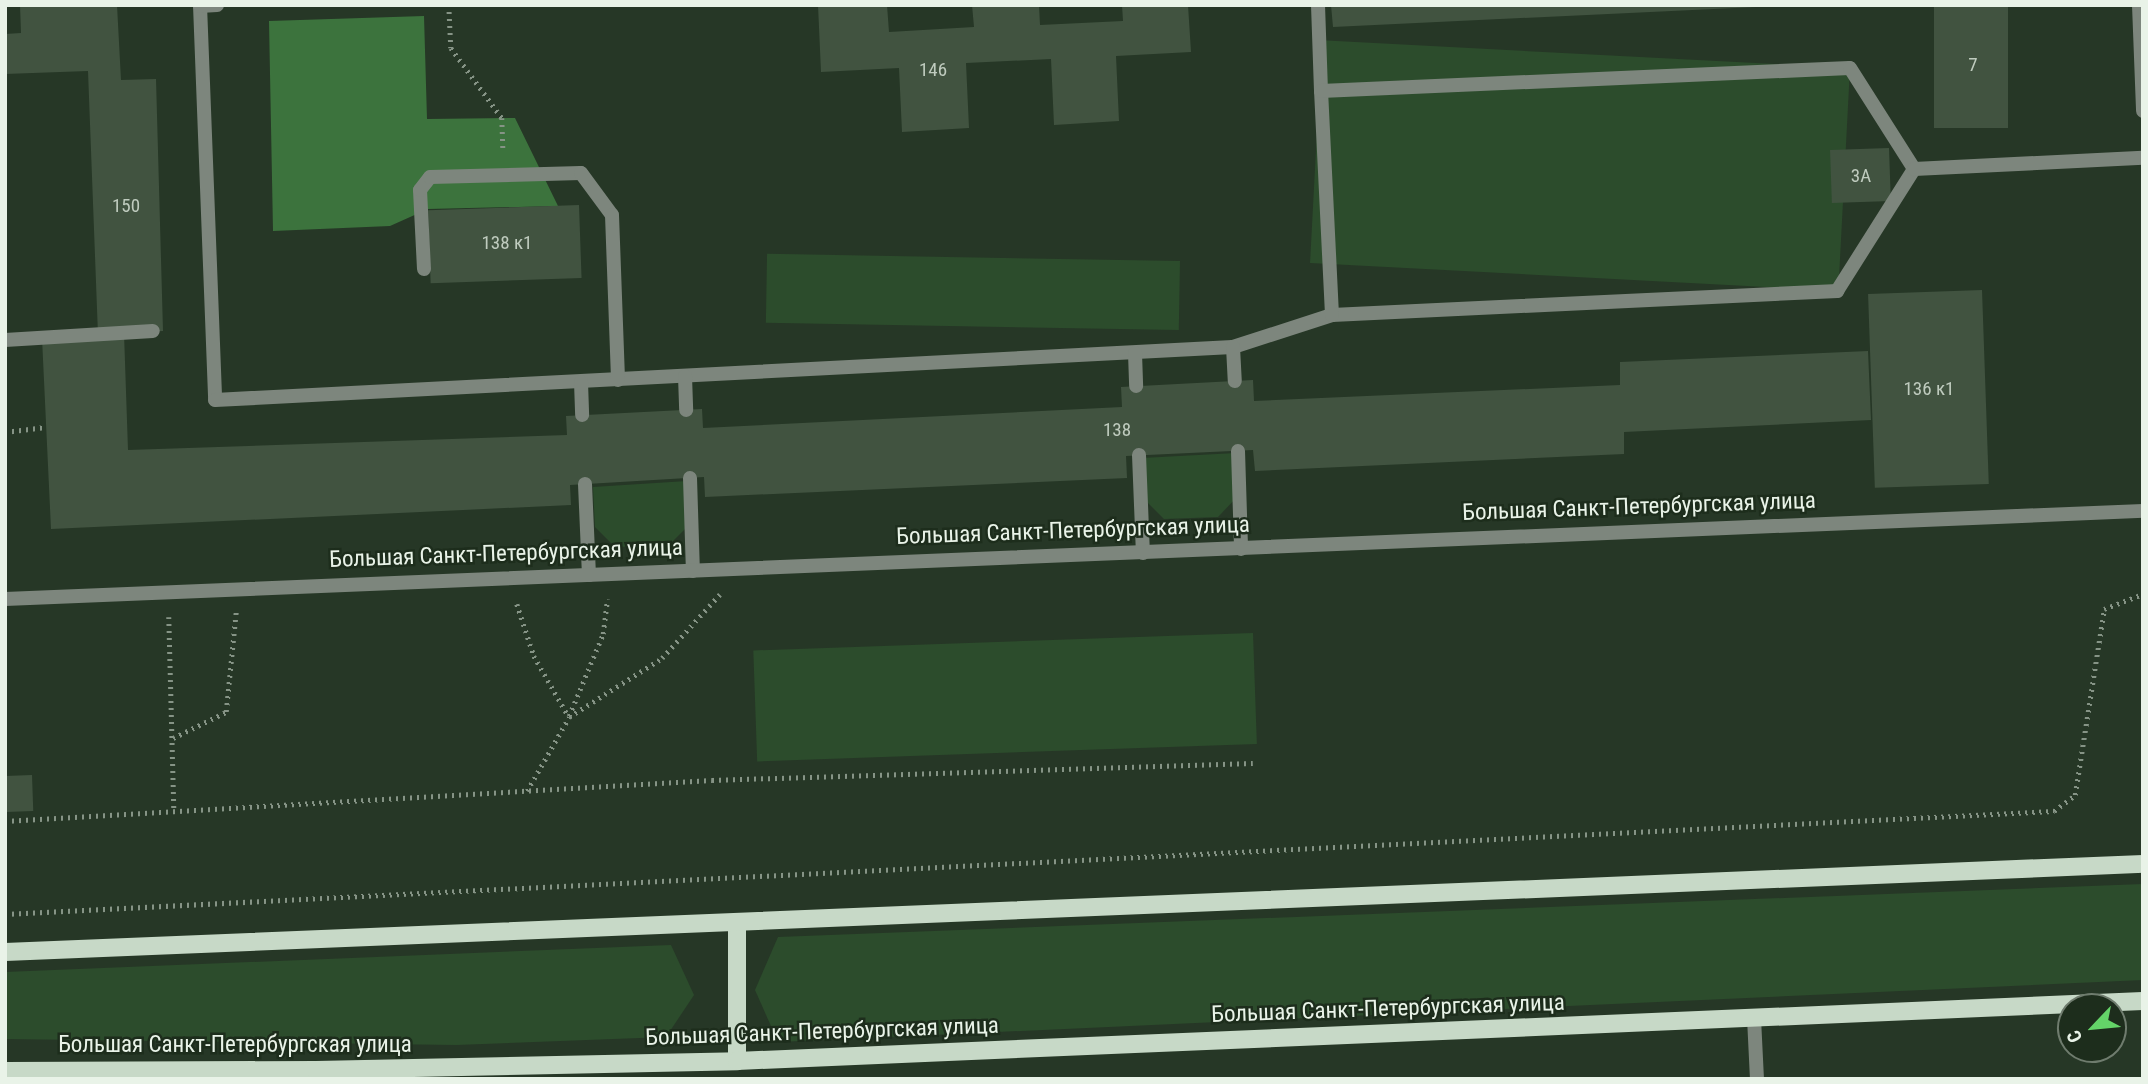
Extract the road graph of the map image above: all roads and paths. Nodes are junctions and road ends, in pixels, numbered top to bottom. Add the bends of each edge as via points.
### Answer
1 (217, 5) edge
2 (449, 5) edge
3 (1318, 5) edge
4 (2139, 5) edge
5 (200, 6) edge
6 (2141, 46) edge
7 (1321, 91) junction
8 (2143, 111) edge
9 (2143, 158) edge
10 (1914, 169) junction
11 (504, 176) junction
12 (424, 269) dead end
13 (1332, 315) junction
14 (153, 331) dead end
15 (5, 340) edge
16 (1233, 347) junction
17 (1135, 353) junction
18 (685, 376) junction
19 (618, 380) junction
20 (1235, 381) dead end
21 (581, 382) junction
22 (1136, 386) dead end
23 (686, 410) dead end
24 (582, 415) dead end
25 (46, 427) dead end
26 (5, 432) edge
27 (1238, 451) dead end
28 (1139, 456) dead end
29 (690, 478) dead end
30 (585, 484) dead end
31 (2143, 511) edge
32 (1241, 549) junction
33 (1143, 553) junction
34 (743, 569) junction
35 (693, 571) junction
36 (589, 575) junction
37 (610, 575) junction
38 (509, 579) junction
39 (238, 590) junction
40 (168, 593) junction
41 (2143, 594) edge
42 (5, 599) edge
43 (569, 717) junction
44 (173, 738) junction
45 (1253, 763) dead end
46 (527, 792) junction
47 (174, 812) junction
48 (5, 821) edge
49 (2143, 864) edge
50 (5, 914) edge
51 (737, 923) junction
52 (5, 952) edge
53 (2143, 1001) edge
54 (1754, 1018) junction
55 (737, 1061) junction
56 (5, 1071) edge
57 (317, 1074) edge
58 (1757, 1079) edge

1 - 5 street
2 - 11 path via 451,47 502,118
3 - 7 street
4 - 6 street
5 - 21 street via 215,400
6 - 8 street
7 - 10 street via 1850,68
7 - 13 street
9 - 10 street
10 - 13 street via 1838,291
11 - 12 street via 430,177 420,190
11 - 19 street via 582,173 612,215
13 - 16 street
14 - 15 street
16 - 17 street
16 - 20 street
17 - 18 street
17 - 22 street
18 - 19 street
18 - 23 street
19 - 21 street
21 - 24 street
25 - 26 path
27 - 32 street
28 - 33 street
29 - 35 street
30 - 36 street
31 - 32 street, Большая Санкт-Петербургская улица
32 - 33 street, Большая Санкт-Петербургская улица
33 - 34 street, Большая Санкт-Петербургская улица
34 - 35 street, Большая Санкт-Петербургская улица
34 - 43 path via 662,658
35 - 37 street, Большая Санкт-Петербургская улица
36 - 37 street, Большая Санкт-Петербургская улица
36 - 38 street, Большая Санкт-Петербургская улица
37 - 43 path via 603,634
38 - 39 street, Большая Санкт-Петербургская улица
38 - 43 path via 534,656
39 - 40 street, Большая Санкт-Петербургская улица
39 - 44 path via 226,712
40 - 42 street, Большая Санкт-Петербургская улица
40 - 44 path
41 - 50 path via 2104,609 2075,795 2054,811
43 - 46 path
44 - 47 path
45 - 46 path via 712,780
46 - 47 path
47 - 48 path
49 - 51 main road
51 - 52 main road
51 - 55 main road
53 - 54 main road, Большая Санкт-Петербургская улица
54 - 55 main road, Большая Санкт-Петербургская улица
54 - 58 street
55 - 57 main road, Большая Санкт-Петербургская улица
56 - 57 main road, Большая Санкт-Петербургская улица

